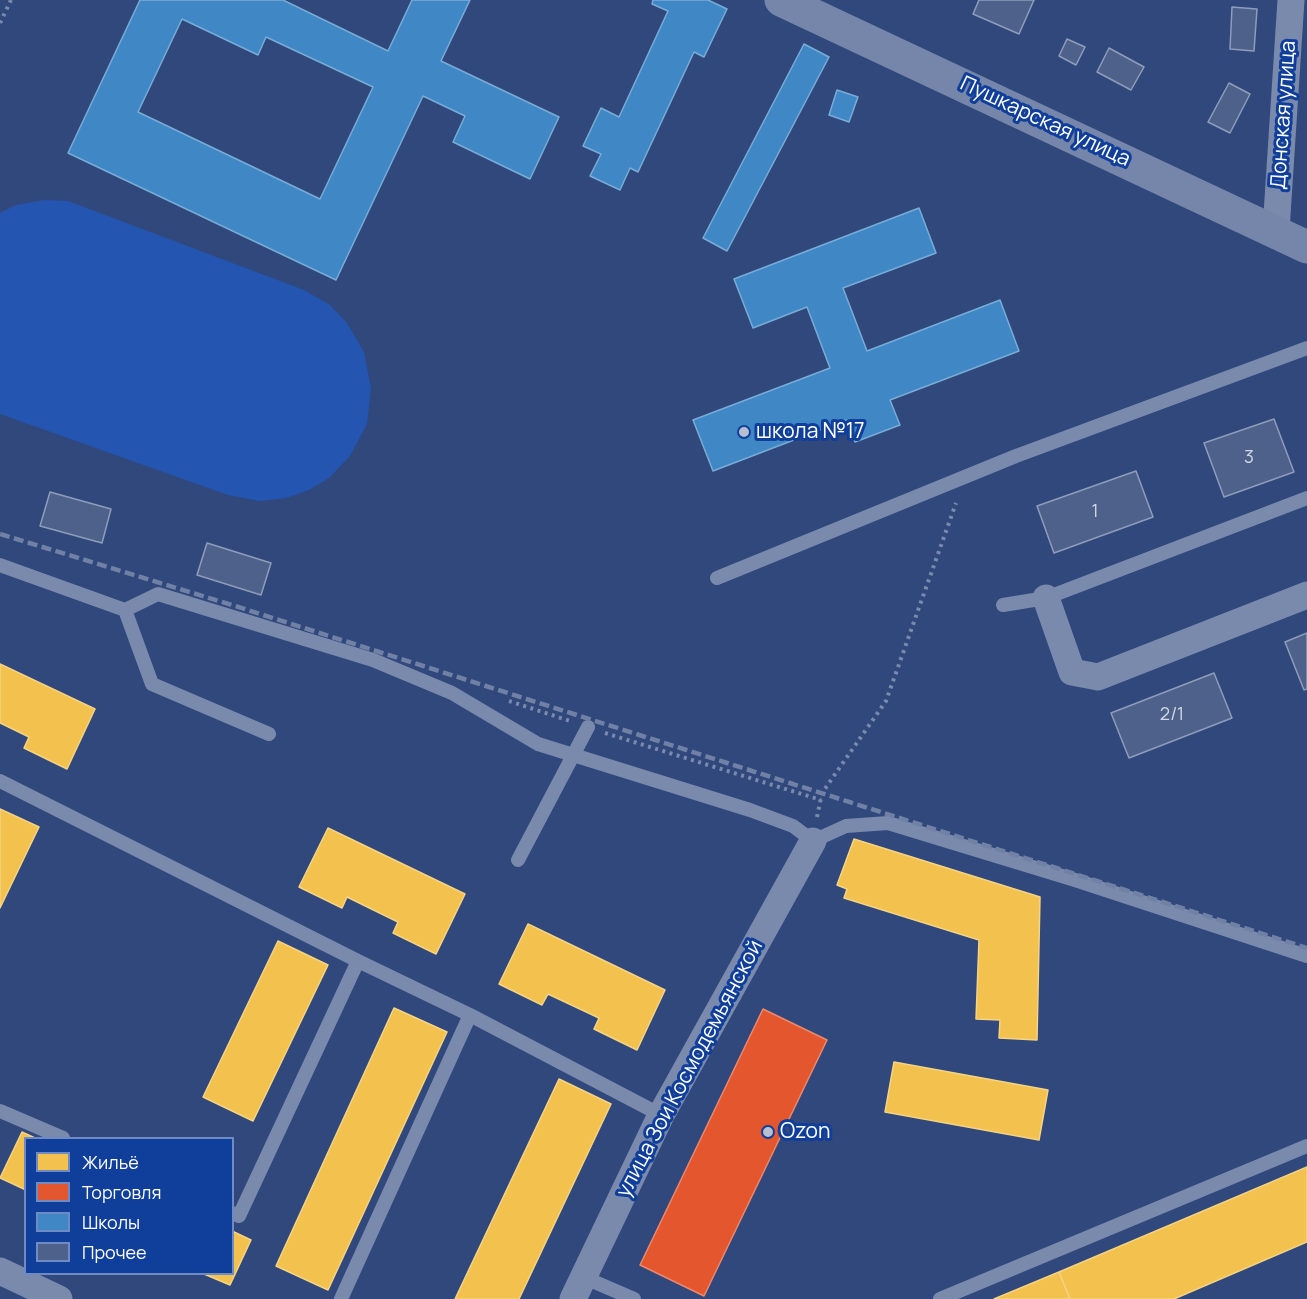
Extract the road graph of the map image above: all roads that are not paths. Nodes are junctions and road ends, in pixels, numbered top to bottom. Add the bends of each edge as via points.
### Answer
1 (1291, 0) edge
2 (802, 4) edge
3 (1276, 230) junction
4 (1307, 247) edge
5 (1307, 348) edge
6 (1307, 498) edge
7 (0, 565) edge
8 (717, 578) dead end
9 (1307, 595) edge
10 (1046, 598) junction
11 (1003, 606) dead end
12 (125, 610) junction
13 (588, 727) road end
14 (269, 734) dead end
15 (572, 757) junction
16 (0, 782) edge
17 (813, 841) junction
18 (518, 860) dead end
19 (1307, 956) edge
20 (358, 961) junction
21 (470, 1015) junction
22 (0, 1111) edge
23 (661, 1115) junction
24 (61, 1137) edge
25 (1307, 1146) edge
26 (234, 1214) edge
27 (0, 1271) edge
28 (578, 1288) edge
29 (59, 1299) edge
30 (341, 1299) edge
31 (634, 1299) edge
32 (940, 1299) edge

1 - 3 street, Донская улица
2 - 3 street, Пушкарская улица
3 - 4 street, Пушкарская улица
5 - 8 lane via 965,477
6 - 10 lane
7 - 12 lane
9 - 10 street via 1098,677 1072,672
10 - 11 lane
12 - 14 lane via 152,684
12 - 15 lane via 158,594 314,640 452,693 538,744
13 - 15 lane
15 - 17 lane via 750,810 793,826
15 - 18 lane
16 - 20 lane
17 - 19 lane via 846,826 888,823
17 - 23 street, улица Зои Космодемьянской
20 - 21 lane
20 - 26 lane via 239,1216
21 - 23 lane
21 - 30 lane
22 - 24 lane
23 - 28 street, улица Зои Космодемьянской
25 - 32 lane
27 - 29 street
28 - 31 lane

